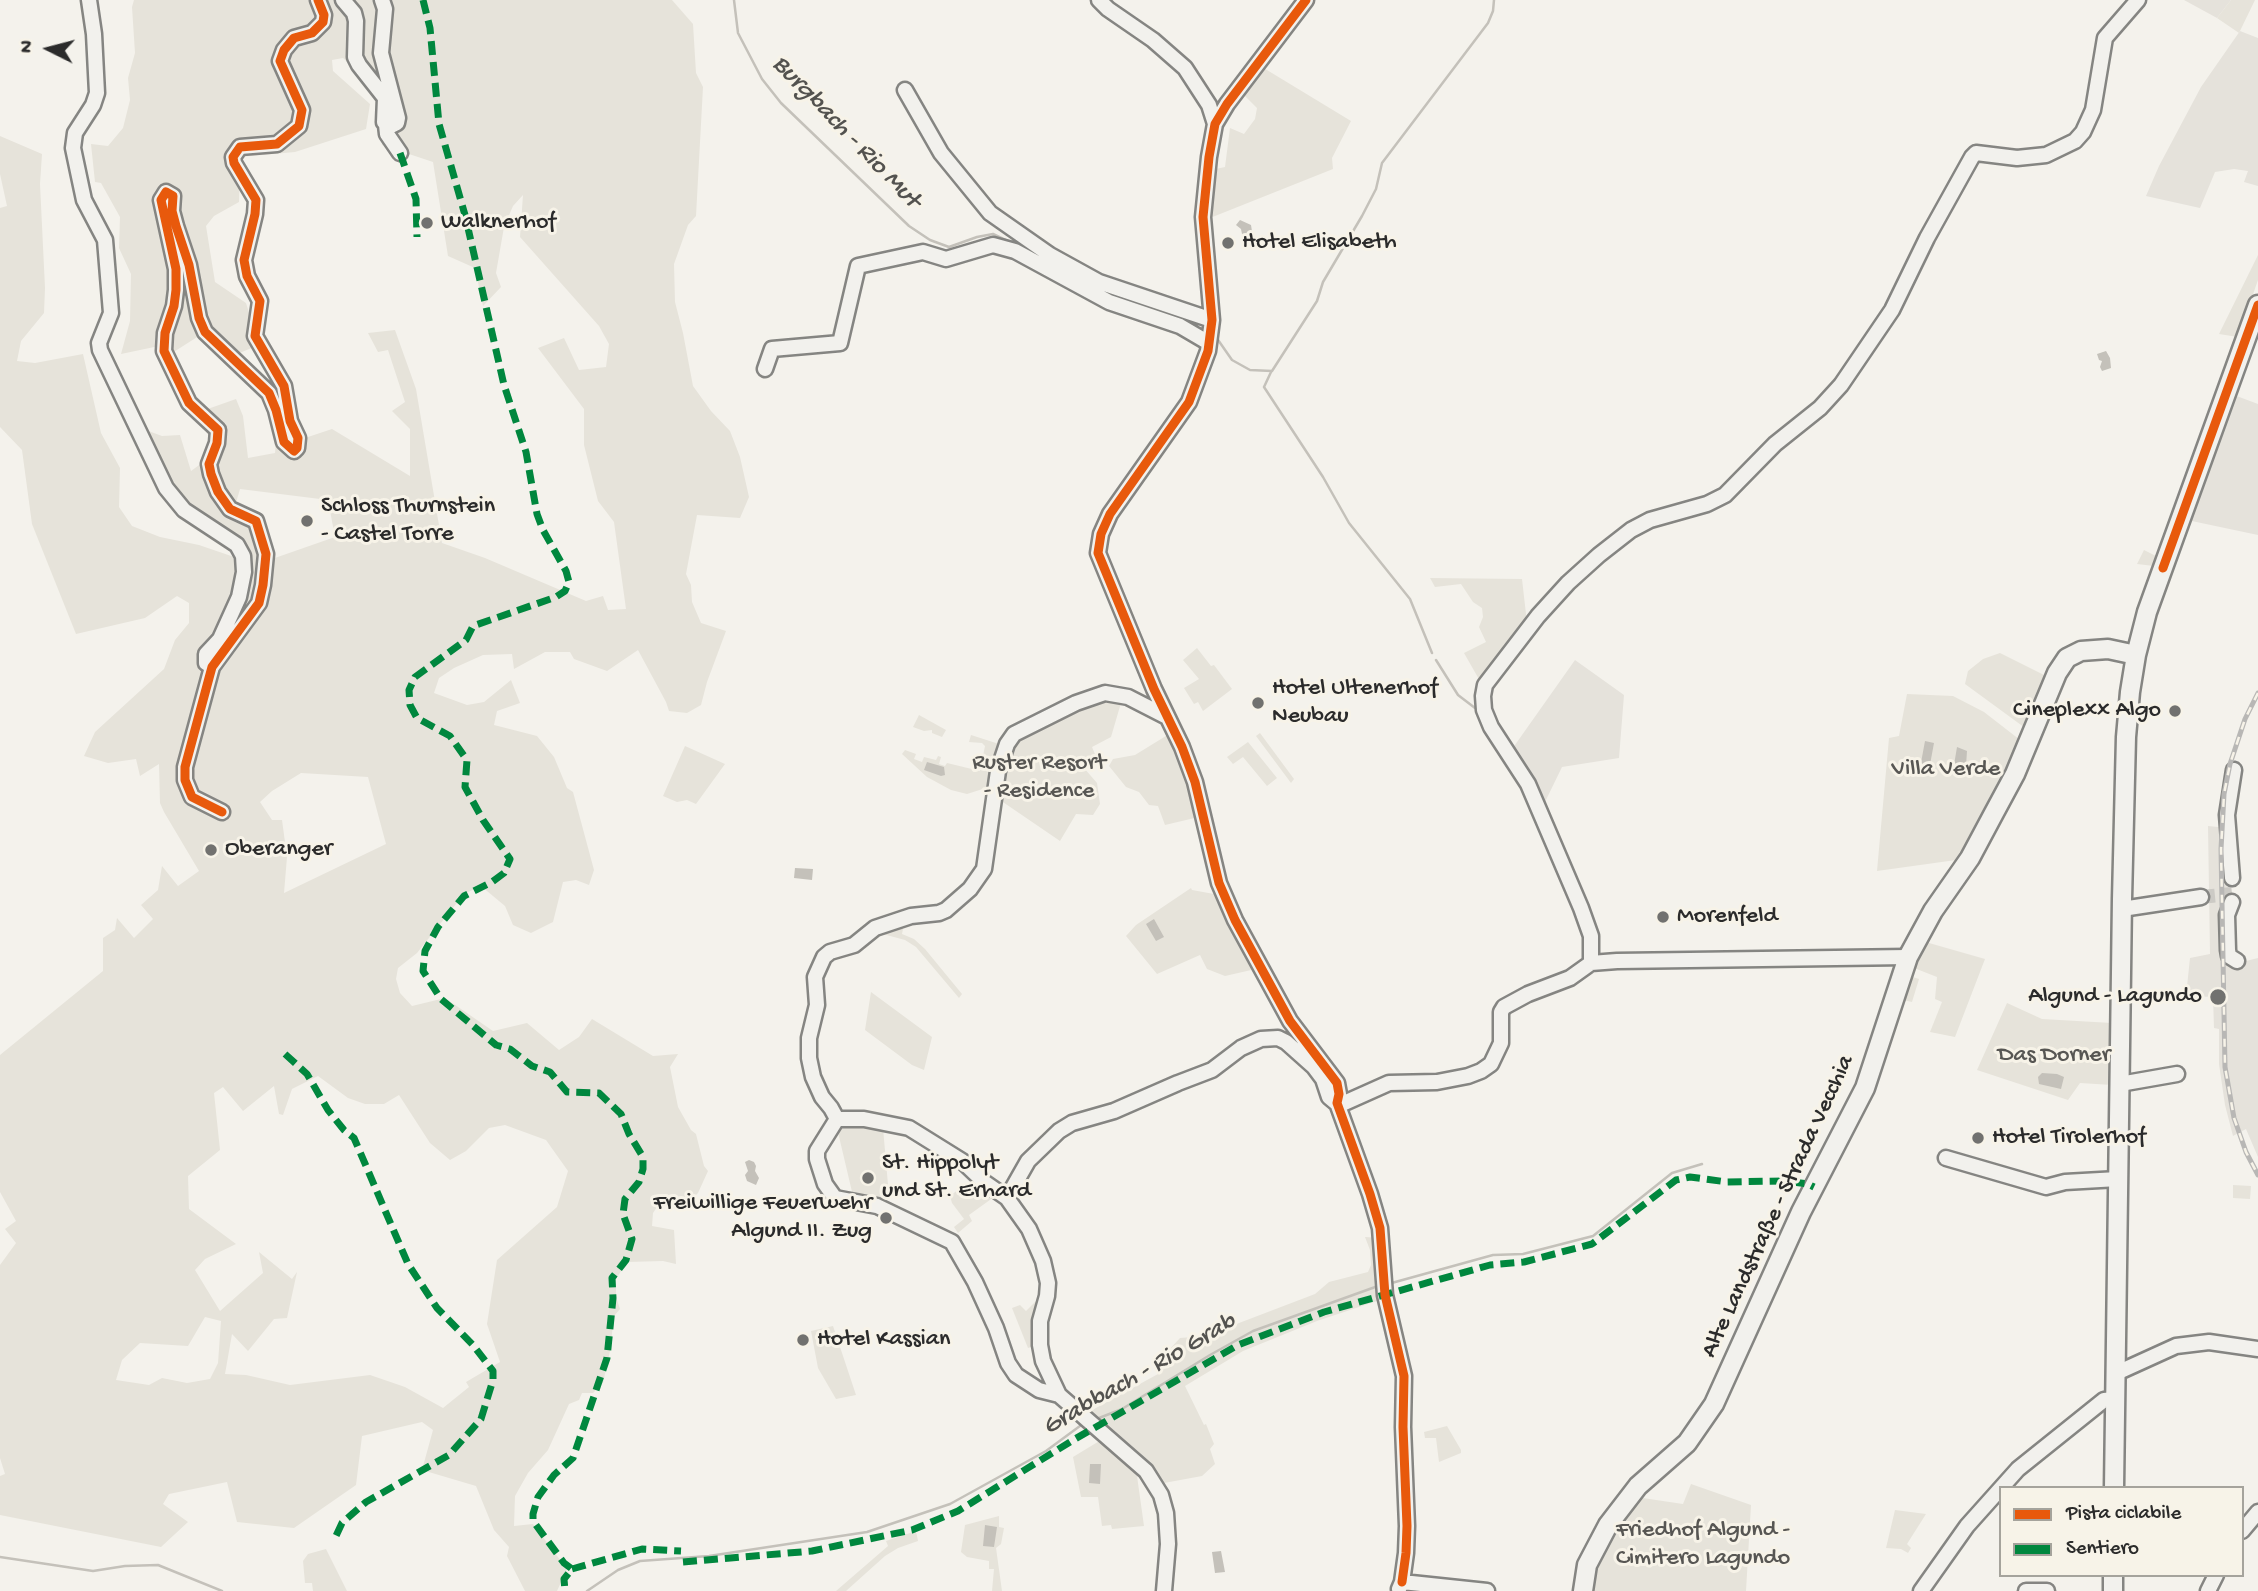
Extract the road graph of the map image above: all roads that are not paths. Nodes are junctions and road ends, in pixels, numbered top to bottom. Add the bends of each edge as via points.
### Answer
1 (89, 0) edge
2 (318, 0) edge
3 (343, 0) edge
4 (382, 0) edge
5 (1099, 0) edge
6 (1306, 0) edge
7 (2138, 0) edge
8 (905, 90) dead end
9 (1214, 124) junction
10 (386, 125) junction
11 (400, 153) dead end
12 (2258, 305) edge
13 (1212, 320) junction
14 (1209, 343) junction
15 (765, 369) dead end
16 (2136, 655) junction
17 (212, 667) junction
18 (1167, 716) junction
19 (2234, 770) dead end
20 (222, 811) dead end
21 (2232, 878) dead end
22 (2201, 897) tunnel mouth
23 (2232, 902) dead end
24 (2122, 909) junction
25 (1908, 957) junction
26 (2237, 961) dead end
27 (1591, 963) junction
28 (2177, 1074) dead end
29 (2120, 1084) junction
30 (1337, 1103) junction
31 (837, 1119) junction
32 (1946, 1158) dead end
33 (2118, 1179) junction
34 (1007, 1198) junction
35 (2258, 1349) edge
36 (2115, 1371) junction
37 (1059, 1395) junction
38 (2115, 1399) junction
39 (2003, 1486) edge
40 (2114, 1486) edge
41 (1999, 1490) edge
42 (2258, 1512) edge
43 (2244, 1529) edge
44 (1400, 1587) edge
45 (1164, 1591) edge
46 (1487, 1591) edge
47 (1583, 1591) edge
48 (1921, 1591) edge
49 (2026, 1591) edge
50 (2047, 1591) edge

1 - 17 street via 97,93 75,133 74,148 83,200 105,240 111,313 100,350 166,488 184,510 231,541 243,556 239,597 220,639 206,654 206,663
2 - 17 street via 323,22 312,33 293,38 280,61 302,110 299,126 277,144 240,147 233,157 256,200 244,260 260,300 255,336 284,387 298,438 294,451 284,442 269,393 205,332 176,226 173,196 169,191 161,196 176,280 164,351 189,403 218,430 209,464 218,492 230,509 256,521 266,554 259,603
3 - 10 street via 356,21 355,57 384,97
4 - 10 street via 381,53 398,118 394,125
5 - 9 street via 1185,68 1209,105
6 - 9 street
7 - 27 street via 2105,38 2093,110 2075,141 2046,155 2017,158 1976,153 1892,310 1827,400 1725,495 1644,523 1599,555 1538,616 1485,685 1484,710 1528,783 1591,936
8 - 13 street via 941,153 990,213 1099,282
9 - 13 street via 1203,217
10 - 11 street
12 - 16 main road
13 - 14 street
14 - 15 street via 1180,326 1109,302 1015,251 993,245 946,259 922,251 858,266 840,343 772,349
14 - 18 street via 1189,402 1110,514 1098,549 1100,564
16 - 24 main road via 2126,737
16 - 25 main road, Alte Landstraße - Strada Vecchia via 2101,649 2081,651 2067,659 2015,774 1970,858
17 - 20 street via 185,780 192,797
18 - 30 street via 1195,782 1219,883 1235,920 1290,1021 1337,1083
18 - 31 street via 1128,697 1105,693 1014,734 999,770 985,869 970,889 939,913 898,919 824,957 815,977 817,1005 809,1058 817,1087
19 - 21 street via 2227,823
22 - 24 street
23 - 26 street via 2227,915 2228,950
24 - 29 main road
25 - 27 street
25 - 47 main road, Alte Landstraße - Strada Vecchia via 1865,1088 1799,1217 1714,1404 1687,1443 1637,1486 1608,1525 1587,1565
27 - 30 street via 1570,978 1504,1007 1502,1043 1491,1064 1481,1071 1437,1082 1390,1083 1347,1103
28 - 29 street
29 - 33 main road
30 - 34 street via 1328,1097 1314,1068 1286,1042 1261,1039 1212,1070 1059,1131 1028,1161
30 - 44 street via 1377,1218 1384,1293 1405,1388 1407,1526
31 - 34 street via 909,1128 962,1161
31 - 37 street via 816,1155 835,1198 877,1206 952,1242 979,1289 1012,1370 1029,1385
32 - 33 street via 2046,1187
33 - 36 main road
34 - 37 street via 1029,1229 1043,1261 1048,1283 1040,1345
35 - 36 street via 2209,1342 2176,1346
36 - 38 main road
37 - 45 street via 1146,1471 1161,1495 1168,1544
38 - 39 street via 2104,1400
38 - 40 main road
41 - 48 street
42 - 43 street
44 - 46 street
49 - 50 street

